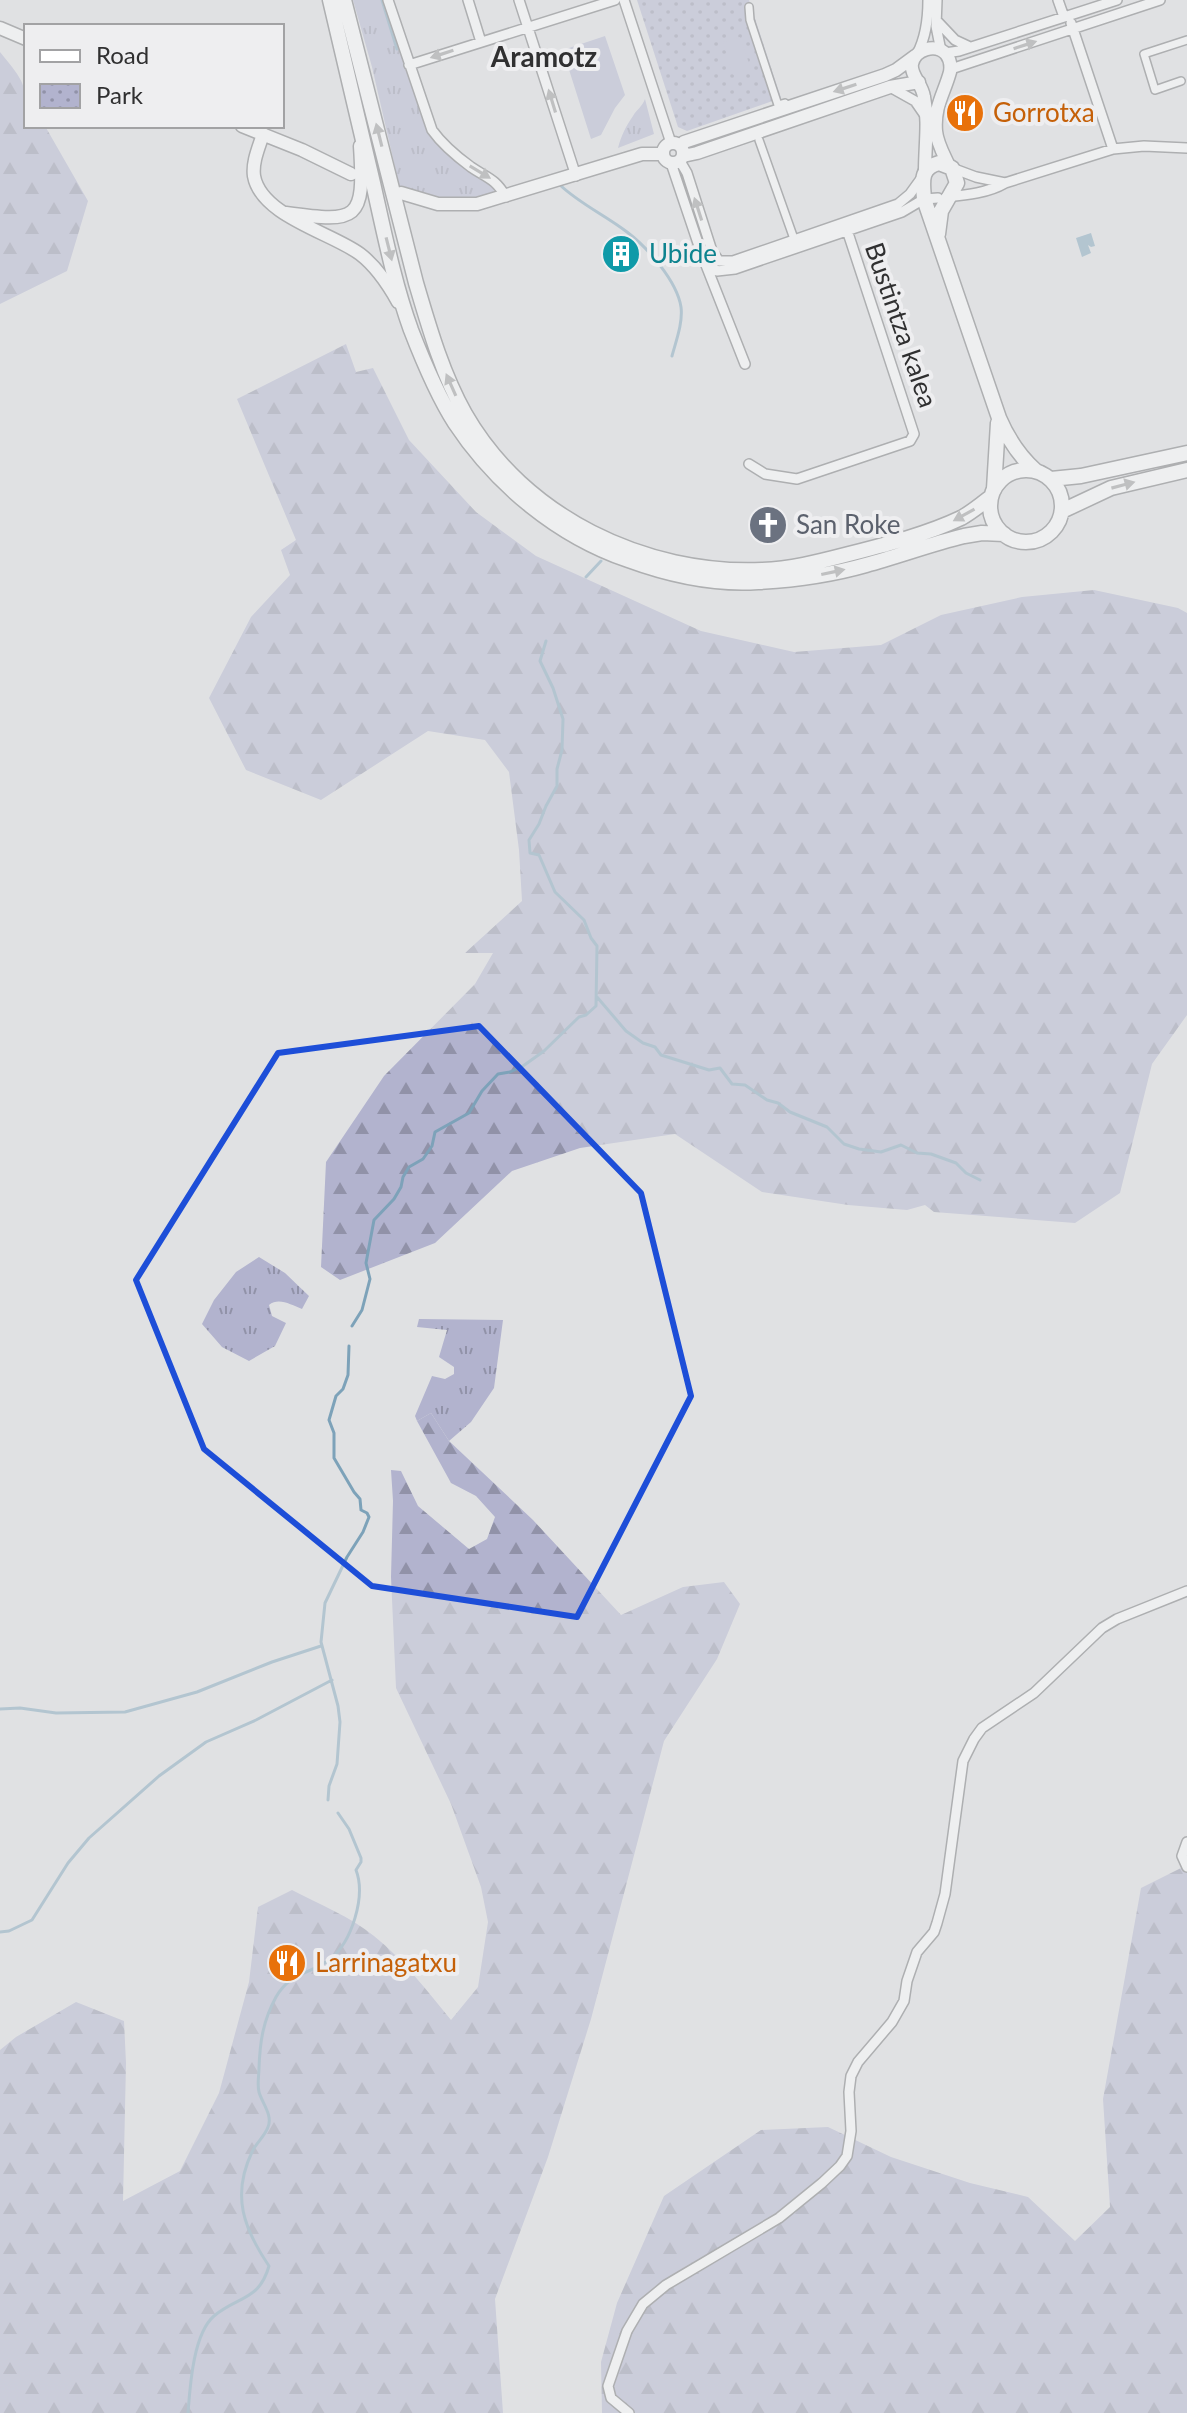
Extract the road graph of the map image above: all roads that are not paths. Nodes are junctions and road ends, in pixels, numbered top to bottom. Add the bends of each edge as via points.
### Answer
1 (330, 0) edge
2 (344, 0) edge
3 (388, 0) edge
4 (468, 0) edge
5 (519, 0) edge
6 (615, 0) edge
7 (624, 0) edge
8 (928, 0) edge
9 (937, 0) edge
10 (1058, 0) edge
11 (1117, 0) edge
12 (1160, 0) edge
13 (749, 7) dead end
14 (1066, 17) junction
15 (937, 21) junction
16 (527, 27) junction
17 (0, 28) edge
18 (1072, 29) junction
19 (24, 38) edge
20 (1187, 40) edge
21 (481, 42) junction
22 (970, 47) junction
23 (943, 52) junction
24 (916, 55) junction
25 (409, 65) junction
26 (949, 74) junction
27 (1181, 81) dead end
28 (920, 83) junction
29 (890, 87) junction
30 (785, 103) dead end
31 (358, 119) junction
32 (928, 121) junction
33 (247, 128) edge
34 (263, 134) junction
35 (759, 140) dead end
36 (1187, 148) edge
37 (1113, 149) junction
38 (675, 154) junction
39 (951, 167) junction
40 (351, 174) dead end
41 (576, 176) junction
42 (1005, 183) junction
43 (934, 190) junction
44 (401, 193) dead end
45 (506, 197) junction
46 (902, 212) junction
47 (286, 213) junction
48 (935, 229) junction
49 (847, 230) junction
50 (793, 236) dead end
51 (705, 261) junction
52 (411, 329) junction
53 (745, 364) dead end
54 (999, 418) junction
55 (1187, 453) edge
56 (749, 464) dead end
57 (1187, 470) edge
58 (1036, 471) junction
59 (1051, 479) junction
60 (993, 493) junction
61 (1062, 511) junction
62 (1004, 534) junction
63 (621, 552) junction
64 (652, 563) junction
65 (1187, 1591) edge
66 (1187, 1842) edge
67 (1187, 1867) edge
68 (629, 2413) edge

1 - 31 main road
63 -> 2 main road via 556,512 517,479 485,444 461,405 416,283
3 - 25 street
4 - 21 street
5 - 16 street
6 - 16 street
7 - 38 street
8 - 24 street via 924,38
9 - 15 street
10 - 14 street
11 - 14 street
12 - 18 street
13 - 30 street via 778,105
14 - 18 street
14 - 22 street
15 - 22 street
15 - 23 street
16 - 21 street
41 -> 16 street
17 - 19 street
26 -> 18 street
18 - 37 street
20 - 27 street via 1144,54 1155,90
21 -> 25 street
22 - 23 street
23 - 24 street via 927,49
23 - 26 street
24 - 28 street via 913,73
24 -> 38 street via 885,75 684,142
25 -> 45 street via 432,130 472,168 497,182
26 - 28 street via 938,86
26 - 39 street via 939,99 936,131
28 - 29 street
28 - 32 street
29 - 32 street via 915,101
29 - 38 street via 697,153
31 - 47 street via 360,200 342,217
31 -> 52 main road
32 - 43 street
33 - 34 street
34 - 40 street
34 - 47 street via 254,177 265,196
35 - 50 street
36 - 37 street
37 - 42 street
38 - 41 street via 642,154
43 -> 38 street via 724,262 716,258 687,173
38 - 51 street
39 - 42 street
39 - 43 main road via 957,183
39 - 43 main road via 933,164
41 - 45 street
42 - 43 street via 974,194
43 - 46 street
43 - 48 main road
43 - 48 main road
44 - 45 street via 457,205
46 - 48 street via 920,213
46 - 49 street
47 - 52 street via 374,265
48 - 54 main road
49 - 51 street via 725,272
49 - 56 street, Bustintza kalea via 914,434 910,441 797,479 765,474
51 - 53 street
52 - 63 main road via 462,431 510,488 589,546
54 - 58 main road via 1008,438
54 - 60 main road
55 - 59 main road
61 -> 57 main road via 1111,488
58 - 59 main road
58 - 60 main road via 1012,473
59 - 61 main road
60 - 62 main road via 991,511
60 -> 64 main road via 963,517 813,563 762,570
61 - 62 main road via 1058,523 1040,539 1027,542
64 -> 62 main road via 675,575 755,583 863,566 964,536
63 - 64 main road
65 - 68 street via 1102,1628 1034,1693 974,1739 963,1761 945,1894 934,1932 917,1952 904,2001 892,2022 851,2076 847,2156 779,2218 643,2304 627,2331 608,2386 611,2398
66 - 67 street via 1182,1856

